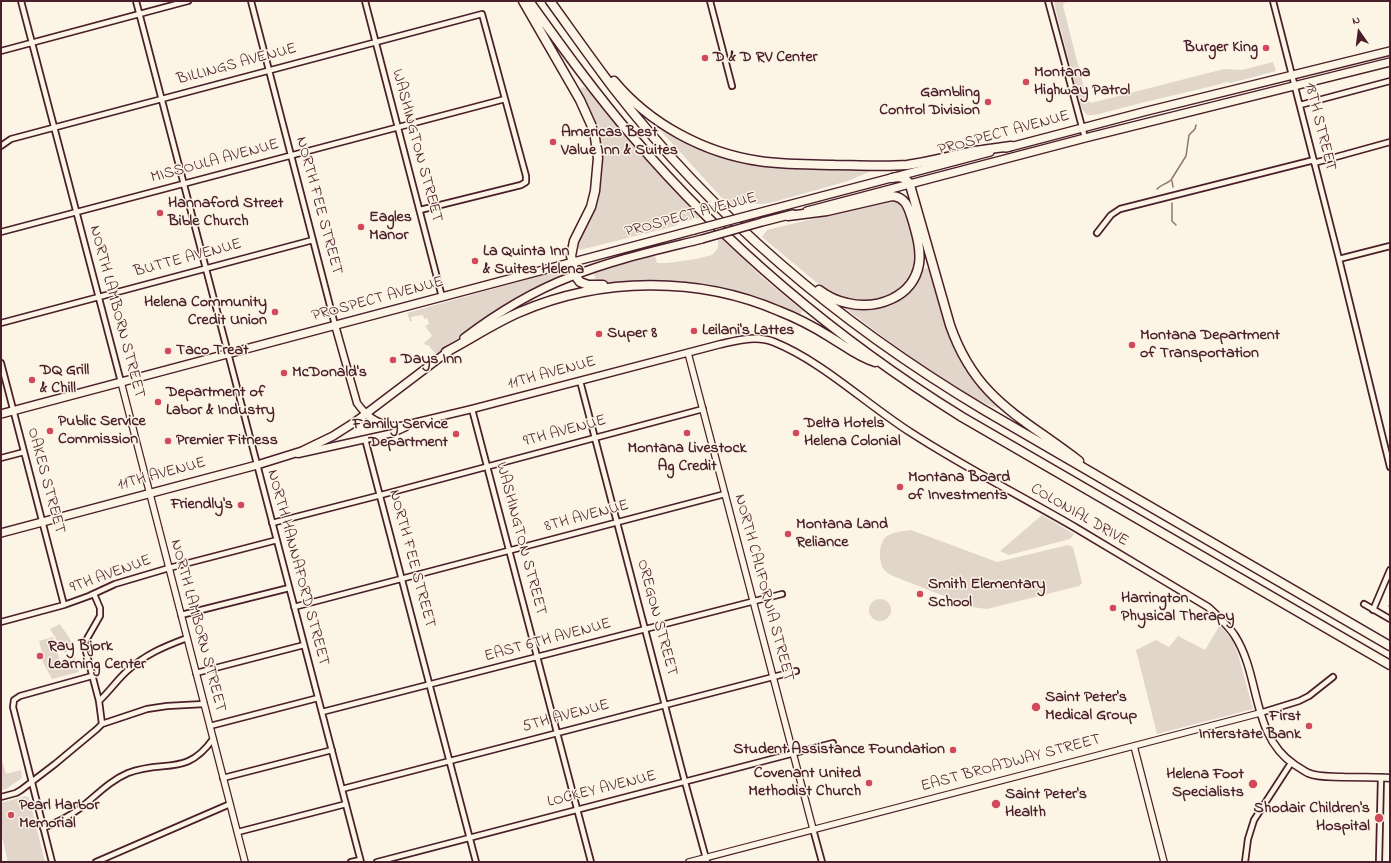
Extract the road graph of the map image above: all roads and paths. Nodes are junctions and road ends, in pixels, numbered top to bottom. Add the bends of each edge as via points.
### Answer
1 (21, 1) edge
2 (136, 1) edge
3 (188, 1) edge
4 (251, 1) edge
5 (365, 1) edge
6 (523, 1) edge
7 (529, 1) edge
8 (550, 1) edge
9 (710, 1) edge
10 (1048, 1) edge
11 (1273, 1) edge
12 (139, 13) junction
13 (376, 41) junction
14 (32, 43) junction
15 (1, 51) edge
16 (1390, 51) edge
17 (588, 54) junction
18 (1390, 62) edge
19 (269, 70) junction
20 (1292, 76) junction
21 (1390, 81) edge
22 (732, 86) dead end
23 (1295, 86) junction
24 (162, 98) junction
25 (505, 99) junction
26 (1300, 105) junction
27 (54, 127) junction
28 (398, 127) junction
29 (1082, 128) junction
30 (1085, 138) junction
31 (1390, 142) edge
32 (1, 146) edge
33 (1011, 146) junction
34 (291, 155) junction
35 (1314, 161) junction
36 (892, 178) junction
37 (184, 183) junction
38 (910, 184) junction
39 (420, 210) junction
40 (76, 212) junction
41 (788, 216) junction
42 (1, 232) edge
43 (1097, 233) dead end
44 (313, 240) junction
45 (1390, 246) edge
46 (770, 254) junction
47 (1339, 259) junction
48 (574, 262) junction
49 (206, 268) junction
50 (577, 274) junction
51 (680, 286) junction
52 (98, 297) junction
53 (442, 297) junction
54 (1, 323) edge
55 (335, 326) junction
56 (446, 352) junction
57 (688, 353) junction
58 (228, 354) junction
59 (1, 363) edge
60 (883, 365) junction
61 (580, 381) junction
62 (121, 382) junction
63 (472, 409) junction
64 (702, 409) junction
65 (14, 411) junction
66 (1, 414) edge
67 (366, 414) junction
68 (423, 420) junction
69 (595, 438) junction
70 (365, 439) junction
71 (24, 452) junction
72 (1, 458) edge
73 (281, 458) junction
74 (257, 465) junction
75 (488, 466) junction
76 (1390, 467) edge
77 (1107, 482) junction
78 (150, 493) junction
79 (725, 494) junction
80 (381, 495) junction
81 (42, 522) junction
82 (617, 522) junction
83 (272, 523) junction
84 (1, 533) edge
85 (277, 540) junction
86 (510, 551) junction
87 (169, 568) junction
88 (1390, 570) edge
89 (402, 580) junction
90 (289, 588) junction
91 (94, 594) junction
92 (782, 594) dead end
93 (753, 601) junction
94 (1364, 604) dead end
95 (64, 605) junction
96 (294, 607) junction
97 (1373, 610) junction
98 (181, 615) junction
99 (1390, 619) edge
100 (1, 622) edge
101 (645, 629) junction
102 (187, 638) junction
103 (304, 645) junction
104 (1390, 646) edge
105 (538, 657) junction
106 (1390, 665) edge
107 (796, 671) dead end
108 (196, 673) junction
109 (92, 676) junction
110 (772, 677) junction
111 (1333, 677) dead end
112 (430, 685) junction
113 (318, 698) junction
114 (99, 701) junction
115 (204, 704) junction
116 (665, 705) junction
117 (322, 712) junction
118 (1260, 713) junction
119 (102, 724) junction
120 (210, 726) junction
121 (557, 733) junction
122 (213, 739) junction
123 (833, 744) dead end
124 (1134, 746) junction
125 (332, 750) junction
126 (793, 754) junction
127 (449, 761) junction
128 (1291, 763) junction
129 (1381, 777) junction
130 (223, 778) junction
131 (1390, 778) edge
132 (32, 781) junction
133 (685, 782) junction
134 (342, 789) junction
135 (1, 797) edge
136 (230, 804) junction
137 (346, 804) junction
138 (577, 810) junction
139 (43, 828) junction
140 (813, 830) junction
141 (238, 832) junction
142 (470, 838) junction
143 (707, 860) edge
144 (360, 861) edge
145 (52, 862) edge
146 (96, 862) edge
147 (245, 862) edge
148 (351, 862) edge
149 (377, 862) edge
150 (476, 862) edge
151 (590, 862) edge
152 (689, 862) edge
153 (822, 862) edge
154 (1164, 862) edge
155 (1245, 862) edge
156 (1379, 862) edge

1 - 14 street, NORTH LAMBORN STREET
2 - 12 street, NORTH HANNAFORD STREET
3 - 12 street
4 - 19 street, NORTH FEE STREET
5 - 13 street, WASHINGTON STREET
6 - 48 highway via 580,100 590,120 596,141 598,164 595,191 591,208 574,241 571,253
7 - 60 highway via 596,92 683,192 783,288
8 - 17 highway
9 - 22 street
10 - 29 street
11 - 20 street, 18TH STREET
12 - 14 street
12 - 24 street, NORTH HANNAFORD STREET
13 - 19 street, BILLINGS AVENUE
13 - 25 street, BILLINGS AVENUE via 482,14
13 - 28 street, WASHINGTON STREET
14 - 15 street
14 - 27 street, NORTH LAMBORN STREET
16 - 20 highway, PROSPECT AVENUE
17 - 33 highway via 593,54 619,87 661,123 705,146 741,158 791,164 895,165 921,163
17 - 46 highway via 622,99 676,161
18 - 23 highway, PROSPECT AVENUE
19 - 24 street, BILLINGS AVENUE
19 - 34 street, NORTH FEE STREET
20 - 23 street, 18TH STREET
20 - 29 highway, PROSPECT AVENUE
21 - 26 street
23 - 26 street, 18TH STREET
23 - 30 highway, PROSPECT AVENUE
24 - 27 street, BILLINGS AVENUE
24 - 37 street, NORTH HANNAFORD STREET
25 - 28 street, MISSOULA AVENUE
25 - 39 street via 526,182
26 - 35 street, 18TH STREET
27 - 32 street, BILLINGS AVENUE via 10,139
27 - 40 street, NORTH LAMBORN STREET
28 - 34 street, MISSOULA AVENUE
28 - 39 street, WASHINGTON STREET
29 - 30 street
29 - 33 highway, PROSPECT AVENUE
30 - 38 highway, PROSPECT AVENUE
31 - 35 street
33 - 36 highway, PROSPECT AVENUE
34 - 37 street, MISSOULA AVENUE
34 - 44 street, NORTH FEE STREET
35 - 43 street via 1120,209 1111,215
35 - 47 street, 18TH STREET
36 - 38 highway via 900,177
36 - 48 highway, PROSPECT AVENUE, bridge
37 - 40 street, MISSOULA AVENUE
37 - 49 street, NORTH HANNAFORD STREET
38 - 41 highway, PROSPECT AVENUE
38 - 77 highway via 950,325 960,352 970,368 986,390 1010,412
39 - 53 street, WASHINGTON STREET
40 - 42 street, MISSOULA AVENUE
40 - 52 street, NORTH LAMBORN STREET
41 - 46 highway via 827,212 887,196 899,197 909,209 918,242 920,255 914,278 903,292 891,300 872,304 852,304 825,294
41 - 50 highway, PROSPECT AVENUE, bridge
44 - 49 street, BUTTE AVENUE
44 - 55 street, NORTH FEE STREET
45 - 47 street
46 - 77 highway via 843,314 909,363 973,404
47 - 76 street, 18TH STREET
48 - 50 highway
48 - 53 highway, PROSPECT AVENUE
49 - 52 street, BUTTE AVENUE
49 - 58 street, NORTH HANNAFORD STREET
50 - 51 highway via 579,281 588,285 644,282
50 - 56 highway, PROSPECT AVENUE via 514,304
51 - 56 highway via 612,288 552,300 508,317
51 - 60 highway via 725,293 769,306 809,325 862,358
52 - 54 street, BUTTE AVENUE
52 - 62 street, NORTH LAMBORN STREET
53 - 55 highway, PROSPECT AVENUE
55 - 58 highway, PROSPECT AVENUE
55 - 67 main road, NORTH FEE STREET via 357,403
56 - 67 highway, PROSPECT AVENUE
57 - 61 main road, 11TH AVENUE
57 - 64 street, NORTH CALIFORNIA STREET
57 - 118 main road, COLONIAL DRIVE via 742,339 766,340 787,348 831,375 910,432 1077,528 1208,608 1236,636 1247,662
58 - 62 highway, PROSPECT AVENUE
58 - 74 street, NORTH HANNAFORD STREET
59 - 65 street, OAKES STREET
60 - 106 highway via 979,426
61 - 63 main road, 11TH AVENUE
61 - 69 street, OREGON STREET
62 - 65 highway, PROSPECT AVENUE
62 - 78 street, NORTH LAMBORN STREET
63 - 68 main road, 11TH AVENUE
63 - 75 street, WASHINGTON STREET
64 - 69 street, 9TH AVENUE
64 - 79 street, NORTH CALIFORNIA STREET
65 - 66 highway, PROSPECT AVENUE
65 - 71 street, OAKES STREET
67 - 68 main road, 11TH AVENUE via 379,423 390,426
67 - 73 highway, PROSPECT AVENUE via 323,441
68 - 70 main road, 11TH AVENUE
69 - 75 street, 9TH AVENUE
69 - 82 street, OREGON STREET
70 - 73 main road, 11TH AVENUE
70 - 80 street, NORTH FEE STREET
71 - 72 street
71 - 81 street, OAKES STREET
73 - 74 highway, 11TH AVENUE
74 - 78 highway, 11TH AVENUE
74 - 83 street, NORTH HANNAFORD STREET
75 - 80 street, 9TH AVENUE
75 - 86 street, WASHINGTON STREET
77 - 104 highway
78 - 81 highway, 11TH AVENUE
78 - 87 street, NORTH LAMBORN STREET
79 - 82 street, 8TH AVENUE
79 - 93 street, NORTH CALIFORNIA STREET
80 - 83 street, 9TH AVENUE
80 - 89 street, NORTH FEE STREET
81 - 84 highway, 11TH AVENUE
81 - 95 street, OAKES STREET
82 - 86 street, 8TH AVENUE
82 - 101 street, OREGON STREET
83 - 85 street, NORTH HANNAFORD STREET
85 - 87 street, 9TH AVENUE
85 - 90 street, NORTH HANNAFORD STREET
86 - 89 street, 8TH AVENUE
86 - 105 street, WASHINGTON STREET
87 - 91 street, 9TH AVENUE via 115,584
87 - 98 street, NORTH LAMBORN STREET
88 - 97 street
89 - 96 street, 8TH AVENUE
89 - 112 street, NORTH FEE STREET
90 - 96 street, NORTH HANNAFORD STREET
90 - 98 street
91 - 95 street, 9TH AVENUE
91 - 109 street via 100,608 100,616 84,644
92 - 93 street, EAST 6TH AVENUE
93 - 101 street, EAST 6TH AVENUE
93 - 110 street, NORTH CALIFORNIA STREET
94 - 97 street
95 - 100 street, 9TH AVENUE
96 - 103 street, NORTH HANNAFORD STREET
97 - 99 street
98 - 102 street, NORTH LAMBORN STREET
101 - 105 street, EAST 6TH AVENUE
101 - 116 street, OREGON STREET
102 - 108 street, NORTH LAMBORN STREET
102 - 114 street via 144,657
103 - 108 street
103 - 113 street, NORTH HANNAFORD STREET
105 - 112 street, EAST 6TH AVENUE
105 - 121 street, WASHINGTON STREET
107 - 110 street, 5TH AVENUE
108 - 115 street, NORTH LAMBORN STREET
109 - 114 street
109 - 132 street via 20,696 14,700 13,708
110 - 116 street, 5TH AVENUE
110 - 126 street, NORTH CALIFORNIA STREET
111 - 118 street, EAST BROADWAY STREET via 1299,701
112 - 117 street, EAST 6TH AVENUE
112 - 127 street, NORTH FEE STREET
113 - 117 street, NORTH HANNAFORD STREET
113 - 120 street
114 - 119 street
115 - 119 street via 147,709
115 - 120 street, NORTH LAMBORN STREET
116 - 121 street, 5TH AVENUE
116 - 133 street, OREGON STREET
117 - 125 street, NORTH HANNAFORD STREET
118 - 124 street, EAST BROADWAY STREET
118 - 128 main road, COLONIAL DRIVE via 1278,750
119 - 132 street
120 - 122 street, NORTH LAMBORN STREET
121 - 127 street, 5TH AVENUE
121 - 138 street, WASHINGTON STREET
122 - 130 street, NORTH LAMBORN STREET
122 - 139 street via 201,754 187,763 128,773 103,788 66,818
123 - 126 street, LOCKEY AVENUE
124 - 140 street, EAST BROADWAY STREET
124 - 154 street
125 - 130 street
125 - 134 street, NORTH HANNAFORD STREET
126 - 133 street, LOCKEY AVENUE
126 - 140 street, NORTH CALIFORNIA STREET
127 - 134 street, 5TH AVENUE
127 - 142 street, NORTH FEE STREET
128 - 129 main road, COLONIAL DRIVE via 1308,773 1320,776
128 - 155 street via 1254,820
129 - 131 main road, COLONIAL DRIVE
129 - 156 street
130 - 136 street, NORTH LAMBORN STREET
132 - 135 street via 16,793
132 - 139 street
133 - 138 street, LOCKEY AVENUE
133 - 143 street, OREGON STREET
134 - 137 street, NORTH HANNAFORD STREET
136 - 141 street, NORTH LAMBORN STREET
136 - 146 street
137 - 141 street
137 - 144 street, NORTH HANNAFORD STREET
138 - 142 street, LOCKEY AVENUE
138 - 151 street, WASHINGTON STREET
139 - 145 street
140 - 143 street, EAST BROADWAY STREET
140 - 153 street
141 - 147 street, NORTH LAMBORN STREET
142 - 149 street, LOCKEY AVENUE
142 - 150 street, NORTH FEE STREET
143 - 152 street, EAST BROADWAY STREET
144 - 148 street

